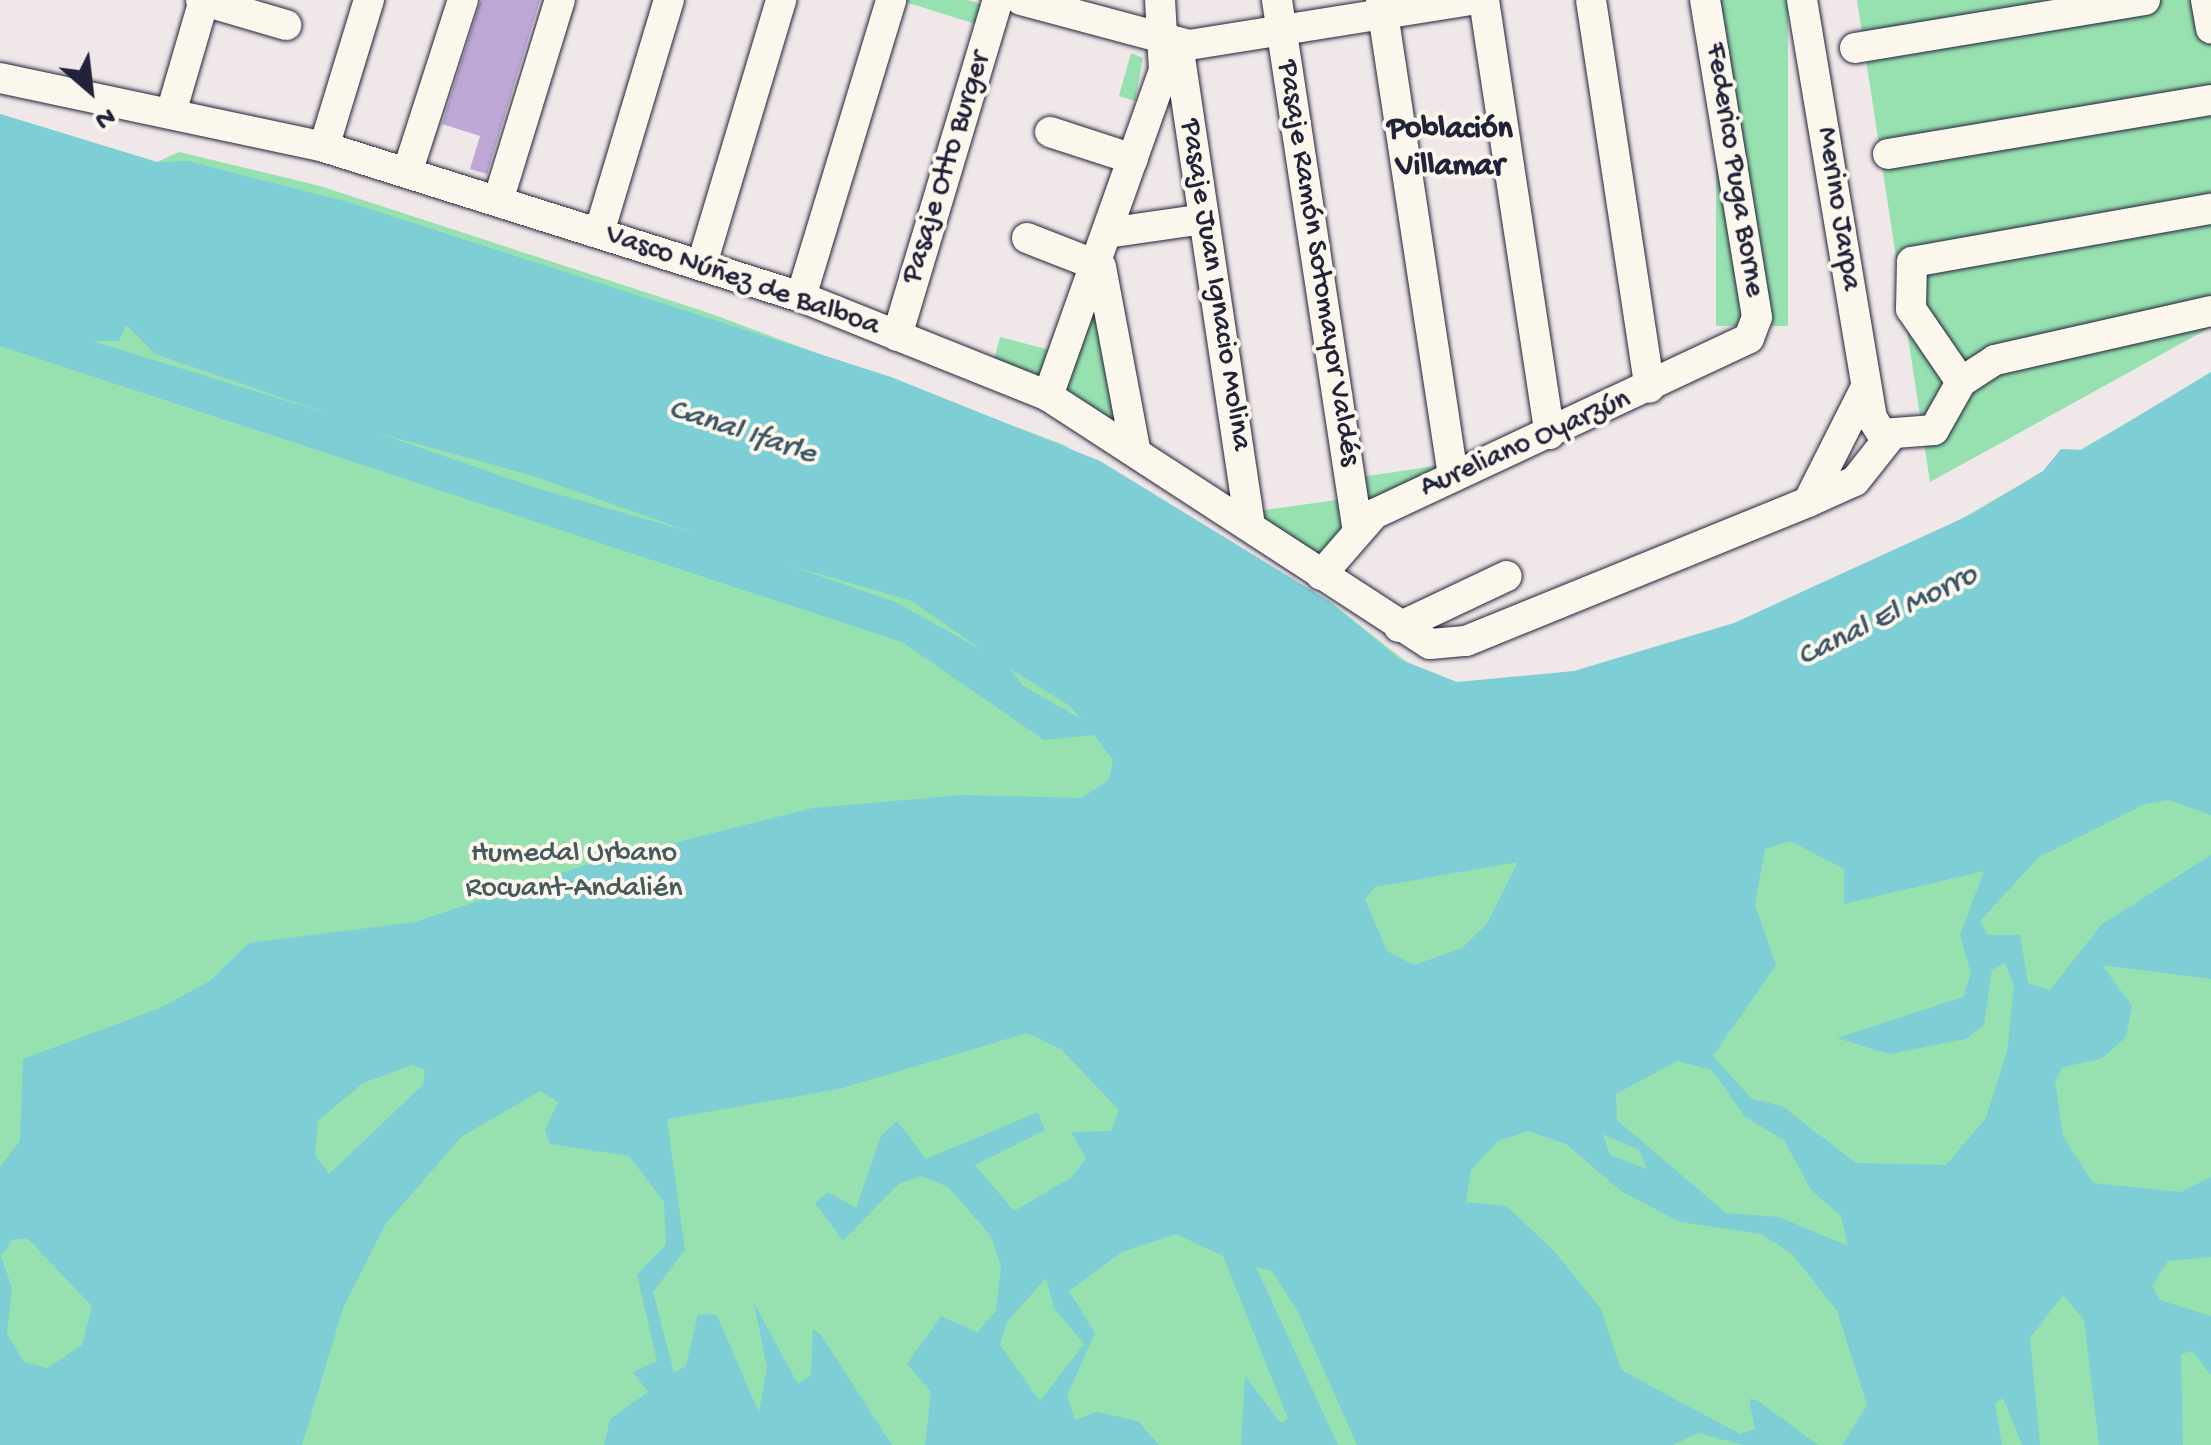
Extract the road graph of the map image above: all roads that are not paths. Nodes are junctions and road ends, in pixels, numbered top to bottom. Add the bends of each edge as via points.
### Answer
1 (203, 0) edge
2 (369, 0) edge
3 (463, 0) edge
4 (560, 0) edge
5 (670, 0) edge
6 (781, 0) edge
7 (891, 0) edge
8 (998, 0) edge
9 (1160, 0) edge
10 (1277, 0) edge
11 (1469, 0) edge
12 (1484, 0) edge
13 (1590, 0) edge
14 (1705, 0) edge
15 (1802, 0) edge
16 (2145, 0) edge
17 (2206, 0) edge
18 (1038, 3) edge
19 (1382, 7) edge
20 (286, 25) dead end
21 (2211, 29) edge
22 (1282, 30) junction
23 (1173, 44) junction
24 (1856, 48) dead end
25 (0, 78) edge
26 (2211, 100) edge
27 (172, 113) junction
28 (1050, 132) dead end
29 (324, 147) junction
30 (1888, 154) dead end
31 (1133, 159) junction
32 (407, 172) junction
33 (498, 201) junction
34 (2211, 209) edge
35 (1204, 219) junction
36 (600, 232) junction
37 (1027, 238) dead end
38 (1102, 247) junction
39 (702, 264) junction
40 (801, 297) junction
41 (2211, 311) edge
42 (897, 336) junction
43 (1750, 338) joint
44 (1962, 382) junction
45 (1650, 388) junction
46 (1866, 388) junction
47 (1048, 396) junction
48 (1881, 428) junction
49 (1550, 434) junction
50 (1135, 448) junction
51 (1454, 477) junction
52 (1808, 502) junction
53 (1250, 526) junction
54 (1357, 526) junction
55 (1321, 574) junction
56 (1507, 576) dead end
57 (1410, 633) junction

1 - 20 street
1 - 27 street
2 - 29 street
3 - 32 street
4 - 33 street
5 - 36 street
6 - 39 street
7 - 40 street
8 - 42 street, Pasaje Otto Burger
9 - 23 street, Pasaje Juan Ignacio Molina
10 - 22 street, Pasaje Ramón Sotomayor Valdés
11 - 19 street
12 - 49 street
13 - 45 street
14 - 43 street, Federico Puga Borne via 1757,318
15 - 46 street, Merino Jarpa
16 - 24 street
17 - 21 street
18 - 23 street
19 - 22 street
19 - 51 street
22 - 23 street
22 - 54 street, Pasaje Ramón Sotomayor Valdés
23 - 31 street
23 - 35 street, Pasaje Juan Ignacio Molina
25 - 27 street, Vasco Núñez de Balboa
26 - 30 street
27 - 29 street, Vasco Núñez de Balboa
28 - 31 street
29 - 32 street, Vasco Núñez de Balboa
31 - 38 street
32 - 33 street, Vasco Núñez de Balboa
33 - 36 street, Vasco Núñez de Balboa
34 - 44 street via 1912,262 1911,309
35 - 38 street
35 - 53 street, Pasaje Juan Ignacio Molina
36 - 39 street, Vasco Núñez de Balboa
37 - 38 street
38 - 47 street
38 - 50 street
39 - 40 street, Vasco Núñez de Balboa
40 - 42 street, Vasco Núñez de Balboa
41 - 44 street via 2141,334 2018,352
42 - 47 street, Vasco Núñez de Balboa
43 - 45 street, Aureliano Oyarzún
44 - 48 street via 1934,430
45 - 49 street, Aureliano Oyarzún
46 - 48 street, Merino Jarpa
46 - 52 street
47 - 50 street, Vasco Núñez de Balboa
48 - 52 street via 1856,481
49 - 51 street, Aureliano Oyarzún
50 - 53 street, Vasco Núñez de Balboa
51 - 54 street, Aureliano Oyarzún
52 - 57 street via 1466,641
53 - 55 street, Vasco Núñez de Balboa
54 - 55 street, Aureliano Oyarzún
55 - 57 street, Vasco Núñez de Balboa
56 - 57 street

